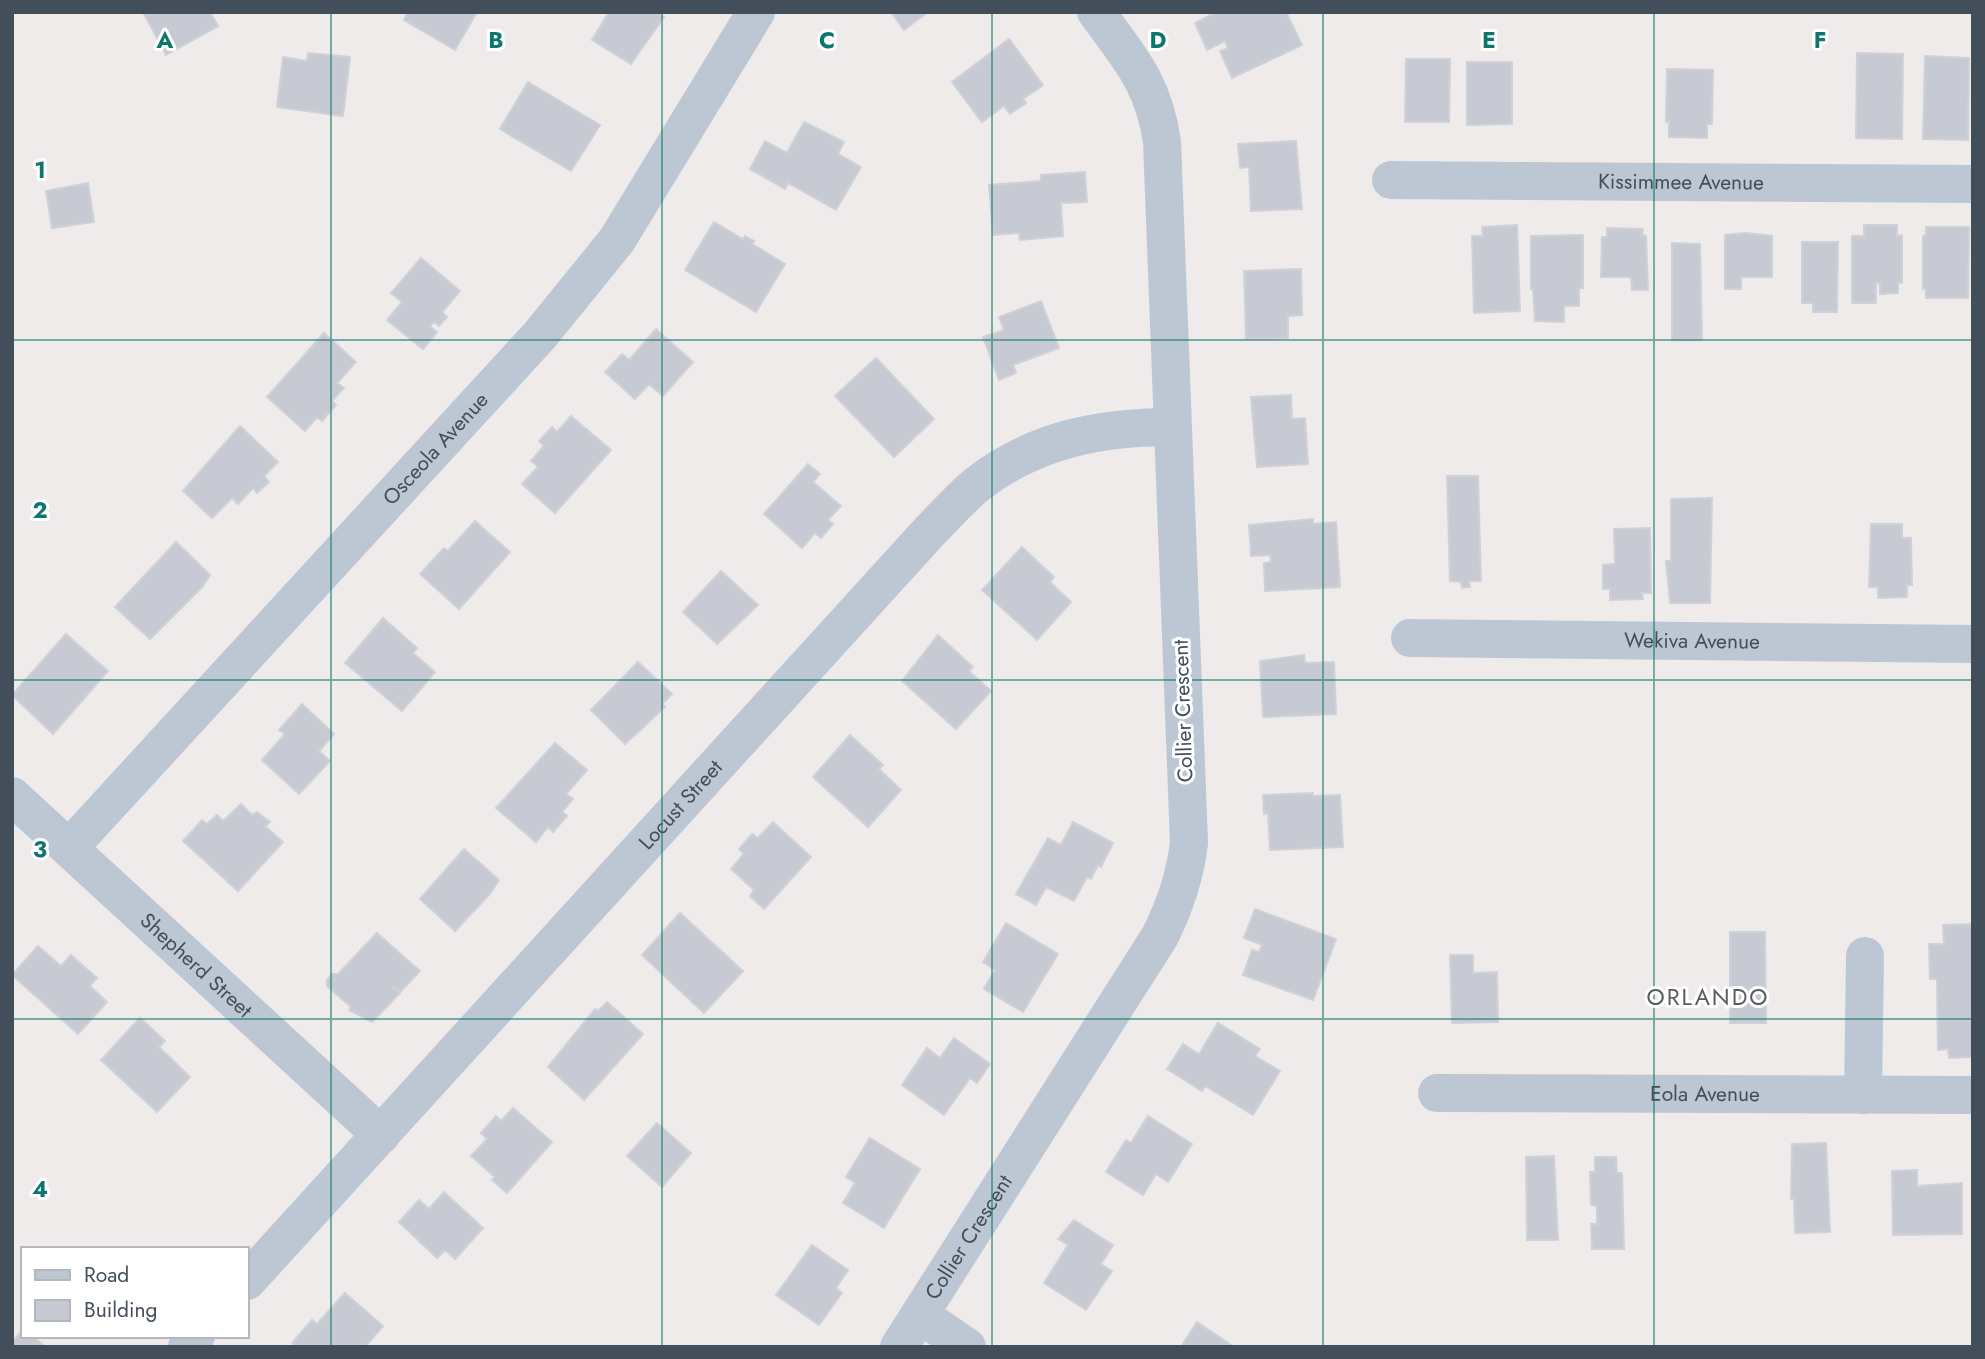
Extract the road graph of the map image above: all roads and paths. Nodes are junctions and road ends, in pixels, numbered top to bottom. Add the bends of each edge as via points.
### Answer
1 (756, 12) edge
2 (1096, 12) edge
3 (1391, 180) dead end
4 (1973, 184) edge
5 (1172, 427) junction
6 (1409, 638) dead end
7 (1973, 643) edge
8 (12, 796) edge
9 (69, 848) junction
10 (1866, 956) dead end
11 (1437, 1093) dead end
12 (1863, 1095) junction
13 (1973, 1096) edge
14 (382, 1135) junction
15 (248, 1280) edge
16 (920, 1315) junction
17 (899, 1347) edge
18 (967, 1347) edge

1 - 9 street, Osceola Avenue via 617,240 540,335
2 - 5 street, Collier Crescent via 1142,74 1158,113
3 - 4 street, Kissimmee Avenue
5 - 14 street, Locust Street via 1129,427 1078,435 1028,452 979,483 929,532
5 - 16 street, Collier Crescent via 1189,843 1175,907
6 - 7 street, Wekiva Avenue
8 - 9 street, Shepherd Street
9 - 14 street, Shepherd Street
10 - 12 street
11 - 12 street, Eola Avenue
12 - 13 street, Eola Avenue
14 - 15 street, Locust Street
16 - 17 street, Collier Crescent
16 - 18 street

